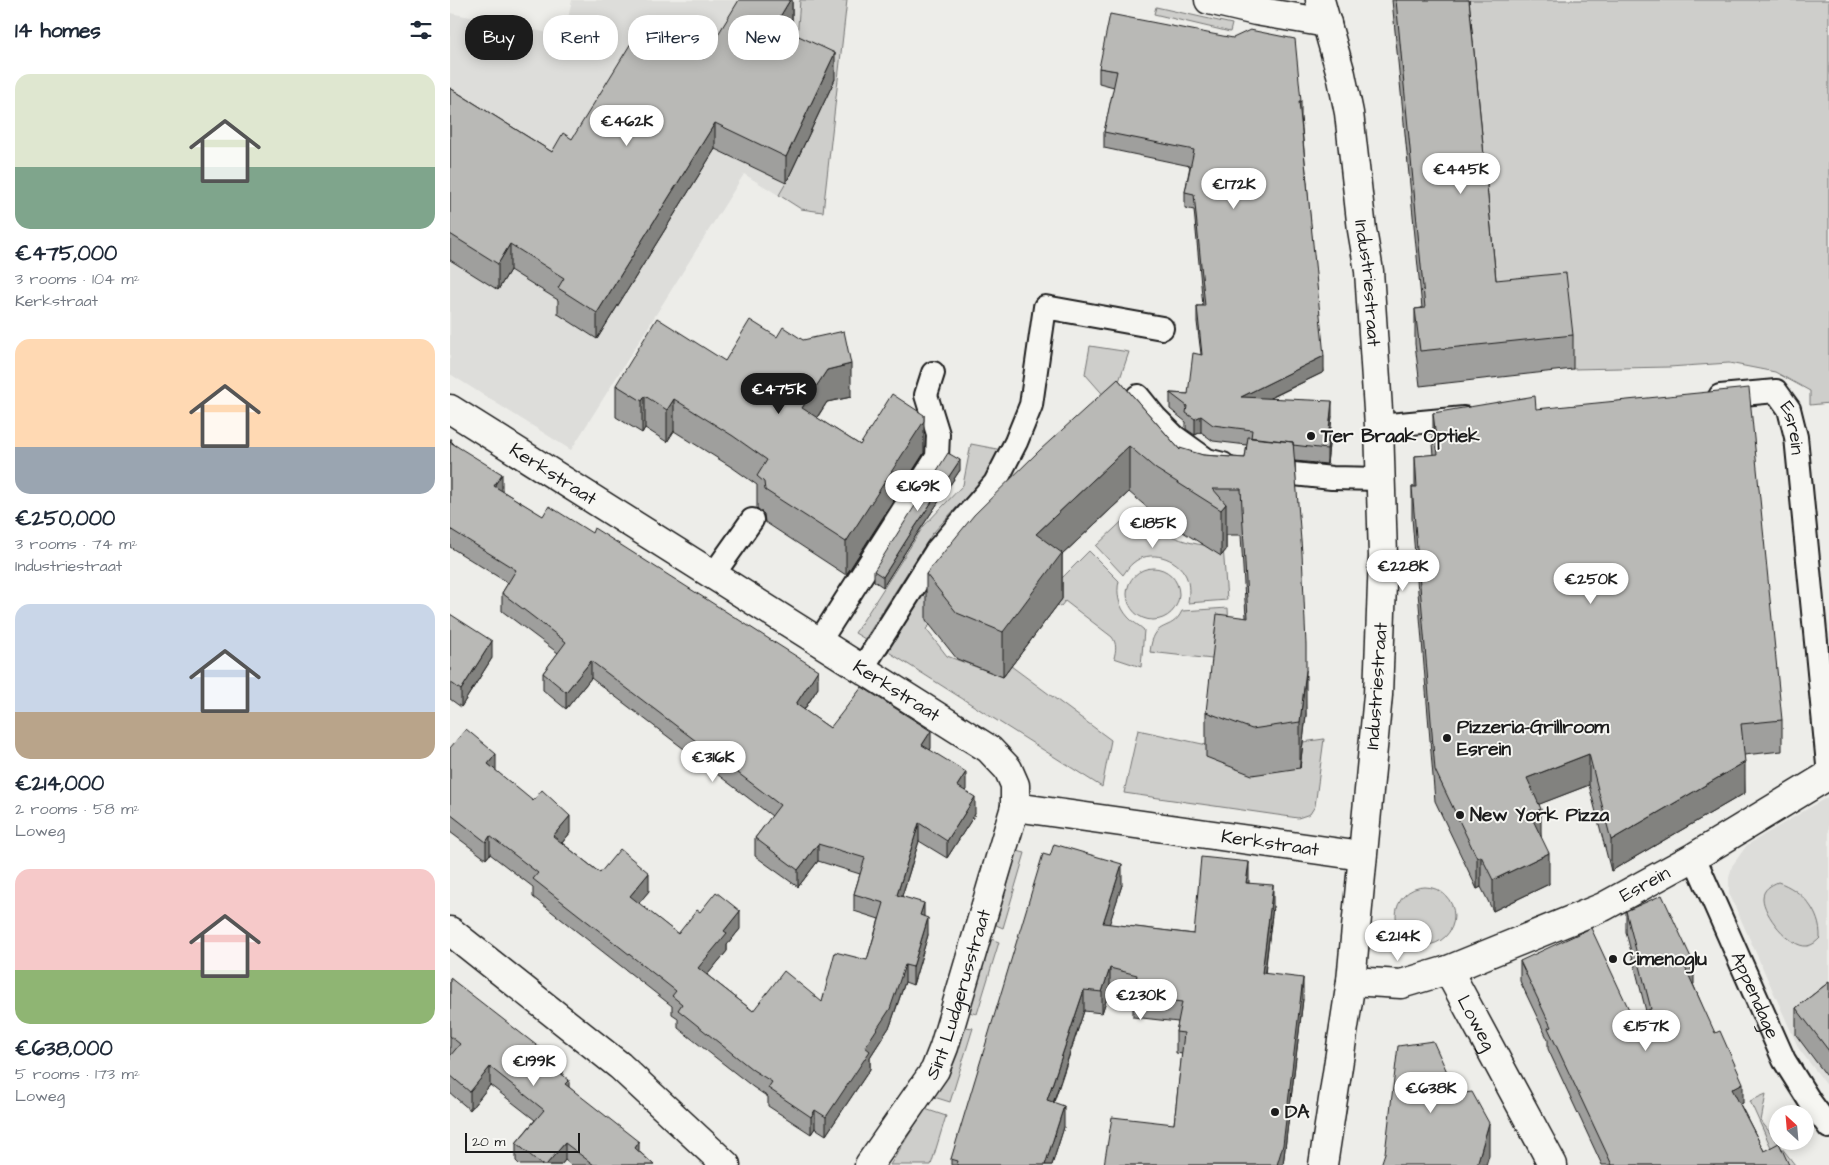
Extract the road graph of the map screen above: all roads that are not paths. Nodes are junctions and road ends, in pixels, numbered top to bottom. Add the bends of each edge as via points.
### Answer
1 (1209, 0) edge
2 (1323, 11) edge
3 (1162, 328) dead end
4 (933, 373) dead end
5 (1138, 396) dead end
6 (1698, 398) edge
7 (450, 409) edge
8 (1483, 416) edge
9 (1379, 426) junction
10 (1381, 479) junction
11 (752, 520) dead end
12 (713, 575) junction
13 (819, 642) junction
14 (862, 669) junction
15 (1829, 775) edge
16 (1015, 807) junction
17 (1362, 856) junction
18 (1694, 857) junction
19 (450, 930) edge
20 (1448, 970) junction
21 (1351, 982) junction
22 (1829, 1127) edge
23 (726, 1165) edge
24 (870, 1165) edge
25 (1323, 1165) edge
26 (1553, 1165) edge

1 - 2 street via 1256,11
2 - 9 street, Industriestraat via 1349,112 1362,230 1370,271
3 - 14 lane via 1044,307 1031,405 1008,458 995,483 937,550
4 - 13 lane via 926,395 938,434 937,457
5 - 10 lane via 1175,437 1207,460 1250,470
6 - 15 lane, Esrein via 1776,391 1789,409 1798,455
7 - 12 street, Kerkstraat
8 - 9 lane
9 - 10 street, Industriestraat
10 - 17 street, Industriestraat via 1383,556 1378,695
11 - 12 lane
12 - 13 street, Kerkstraat
13 - 14 street, Kerkstraat
14 - 16 street, Kerkstraat via 988,749 1008,769 1016,785
15 - 18 street, Esrein
16 - 17 street, Kerkstraat
16 - 24 street, Sint Ludgerusstraat via 935,1070
17 - 21 street, Industriestraat
18 - 20 street, Esrein via 1603,907
18 - 22 lane, Appendage via 1784,1060
19 - 23 street via 620,1066
20 - 21 street via 1401,984
20 - 26 street, Loweg
21 - 25 street, Industriestraat

